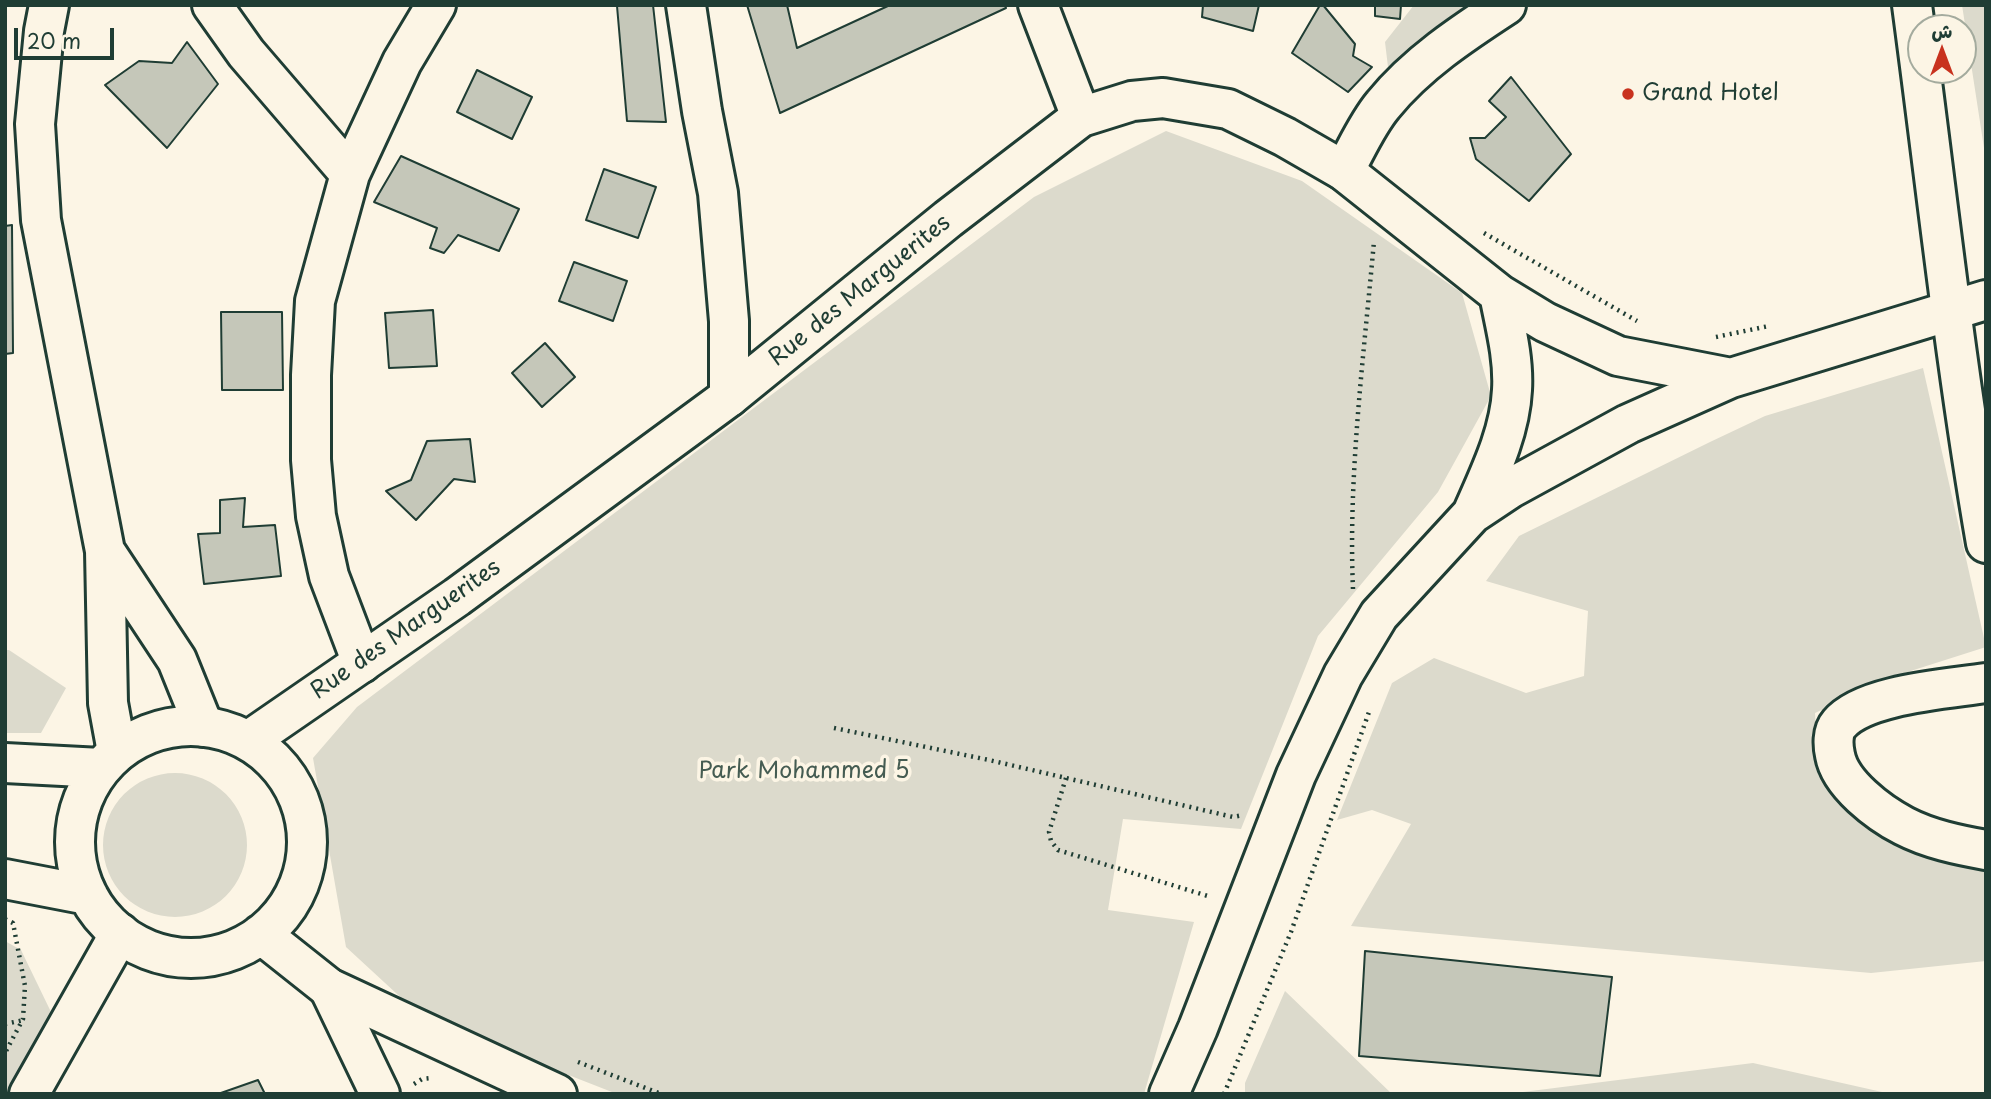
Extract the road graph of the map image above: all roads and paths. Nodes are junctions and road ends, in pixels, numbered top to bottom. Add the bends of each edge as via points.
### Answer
1 (49, 5) edge
2 (212, 5) edge
3 (436, 5) edge
4 (686, 5) edge
5 (1038, 5) edge
6 (1506, 5) edge
7 (1912, 5) edge
8 (1081, 117) junction
9 (1343, 171) junction
10 (350, 174) junction
11 (1383, 202) junction
12 (1482, 232) dead end
13 (1499, 294) junction
14 (1969, 304) edge
15 (1637, 321) dead end
16 (1778, 324) dead end
17 (1716, 337) dead end
18 (1731, 378) junction
19 (729, 397) junction
20 (1472, 514) junction
21 (1986, 542) edge
22 (105, 551) junction
23 (1354, 596) dead end
24 (362, 663) junction
25 (1986, 683) edge
26 (1372, 704) dead end
27 (204, 727) junction
28 (834, 728) dead end
29 (247, 741) junction
30 (109, 760) junction
31 (5, 764) edge
32 (1066, 778) junction
33 (1246, 815) dead end
34 (1986, 850) edge
35 (5, 879) edge
36 (88, 895) junction
37 (1219, 904) dead end
38 (5, 919) edge
39 (120, 933) junction
40 (261, 934) junction
41 (329, 988) junction
42 (5, 1053) edge
43 (436, 1079) dead end
44 (396, 1091) edge
45 (29, 1094) edge
46 (556, 1094) edge
47 (1169, 1094) edge
48 (1224, 1094) edge

1 - 22 main road via 35,124 41,220
2 - 10 main road via 246,53
3 - 10 main road via 402,62
4 - 19 main road via 718,193 729,321
5 - 8 main road
6 - 9 main road via 1423,65 1382,106
7 - 14 main road
8 - 9 main road, Rue des Marguerites via 1132,101 1163,98 1228,110
8 - 19 main road, Rue des Marguerites
9 - 11 main road, Rue des Marguerites
10 - 24 main road via 315,301 311,460 316,516 329,576
11 - 13 main road, Rue des Marguerites
11 - 23 path via 1376,220 1359,409
12 - 15 path
13 - 18 main road, Rue des Marguerites via 1545,322 1618,356
13 - 20 main road via 1512,390 1502,442
14 - 18 main road
14 - 21 main road via 1958,372
16 - 17 path
18 - 20 main road via 1628,424
19 - 24 main road, Rue des Marguerites
20 - 47 main road via 1379,615 1343,675 1296,775
22 - 27 main road via 177,660
22 - 30 main road
24 - 29 main road, Rue des Marguerites
25 - 34 main road via 1895,697 1854,712 1837,726 1833,744 1847,780 1904,826 1949,843
26 - 48 path via 1291,932
27 - 29 main road
27 - 30 main road via 158,730 136,739
28 - 32 path
29 - 40 main road via 283,770 295,789 307,834 301,879 292,900
30 - 31 main road
30 - 36 main road via 87,791 78,817 78,870
32 - 33 path via 1234,817
32 - 37 path via 1049,832 1058,850 1207,895
35 - 36 main road
36 - 39 main road
38 - 42 path via 13,923 25,986 23,1019
39 - 40 main road via 165,955 190,958 240,947
39 - 45 main road
40 - 41 main road
41 - 44 main road
41 - 46 main road
43 - 44 path via 422,1079

